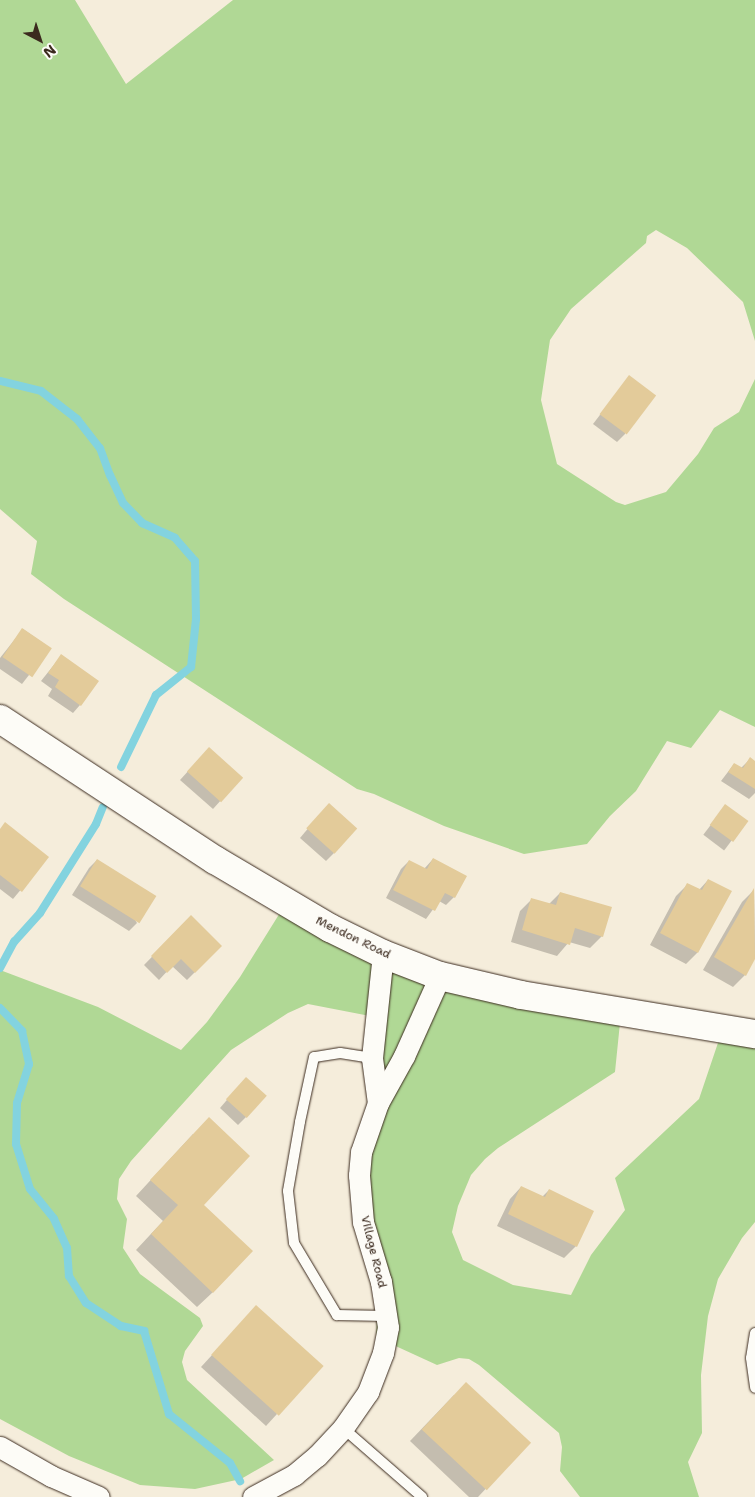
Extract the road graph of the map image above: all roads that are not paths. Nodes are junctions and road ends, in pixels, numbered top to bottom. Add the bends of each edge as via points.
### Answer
1 (0, 719) edge
2 (383, 954) junction
3 (440, 976) junction
4 (755, 1033) edge
5 (372, 1058) junction
6 (378, 1103) junction
7 (386, 1316) junction
8 (755, 1333) edge
9 (755, 1388) edge
10 (343, 1428) junction
11 (0, 1448) edge
12 (100, 1497) edge
13 (253, 1497) edge
14 (422, 1497) edge

1 - 2 main road, Mendon Road via 237,873 330,928
2 - 3 main road, Mendon Road
2 - 5 street, Village Road
3 - 4 main road, Mendon Road via 522,995
3 - 6 street, Village Road via 404,1056
5 - 6 street, Village Road
5 - 7 lane via 340,1053 314,1057 288,1192 294,1243 337,1315
6 - 7 street, Village Road via 361,1152 359,1175 363,1222 381,1282
7 - 10 street, Village Road via 388,1327 383,1353 368,1392
8 - 9 lane via 751,1358
10 - 13 street, Village Road via 294,1475
10 - 14 lane
11 - 12 street via 51,1476

